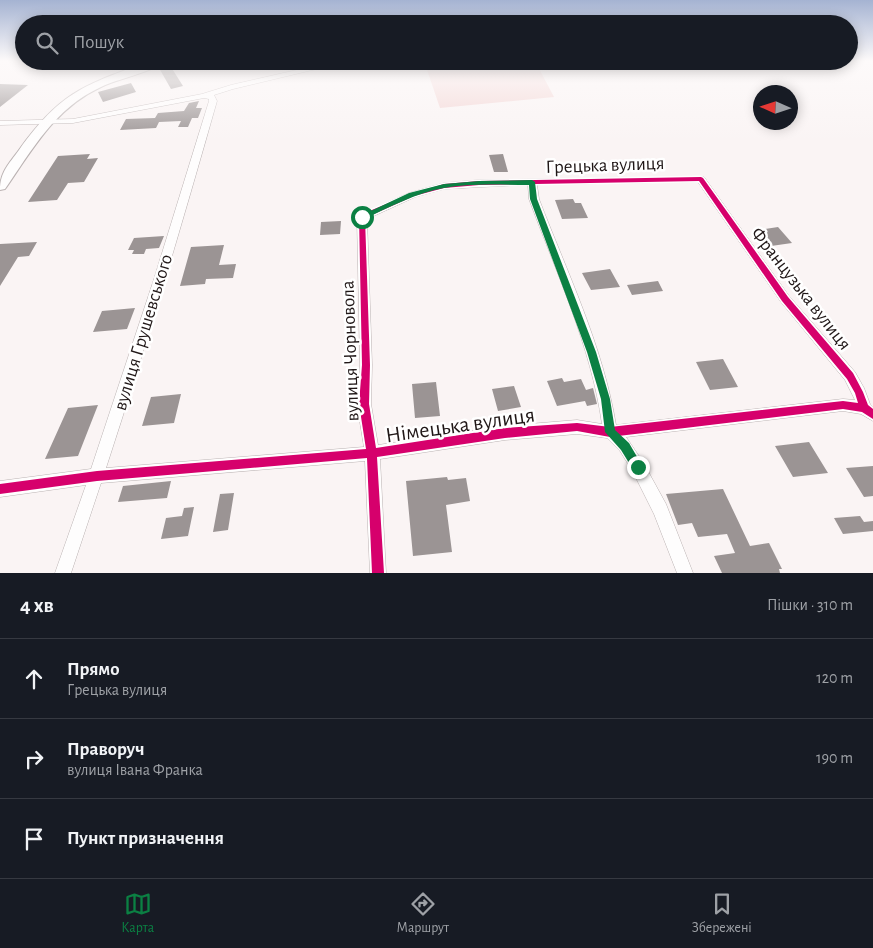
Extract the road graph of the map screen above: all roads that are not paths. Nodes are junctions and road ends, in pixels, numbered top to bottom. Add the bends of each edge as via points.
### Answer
1 (92, 88) edge
2 (229, 88) edge
3 (204, 96) junction
4 (0, 123) edge
5 (45, 123) junction
6 (704, 181) joint
7 (532, 182) junction
8 (0, 186) edge
9 (362, 217) joint
10 (869, 412) edge
11 (610, 432) junction
12 (372, 453) junction
13 (97, 476) junction
14 (0, 490) edge
15 (63, 573) edge
16 (378, 573) edge
17 (685, 573) edge

1 - 5 street via 67,102
2 - 3 street
3 - 5 street via 73,121
3 - 13 street, вулиця Грушевського via 214,101
4 - 5 street
5 - 8 street
6 - 7 street, Грецька вулиця via 696,177
6 - 10 street, Французька вулиця via 758,263 850,376
7 - 9 street, Грецька вулиця via 444,186 412,194
7 - 11 street via 534,199 592,352
9 - 12 street, вулиця Чорновола via 364,404
10 - 11 street, Німецька вулиця via 843,405
11 - 12 street, Німецька вулиця via 559,428
11 - 17 street via 625,446 638,467 660,510
12 - 13 street, Німецька вулиця
12 - 16 street, вулиця Чорновола
13 - 14 street, Німецька вулиця
13 - 15 street, вулиця Грушевського

